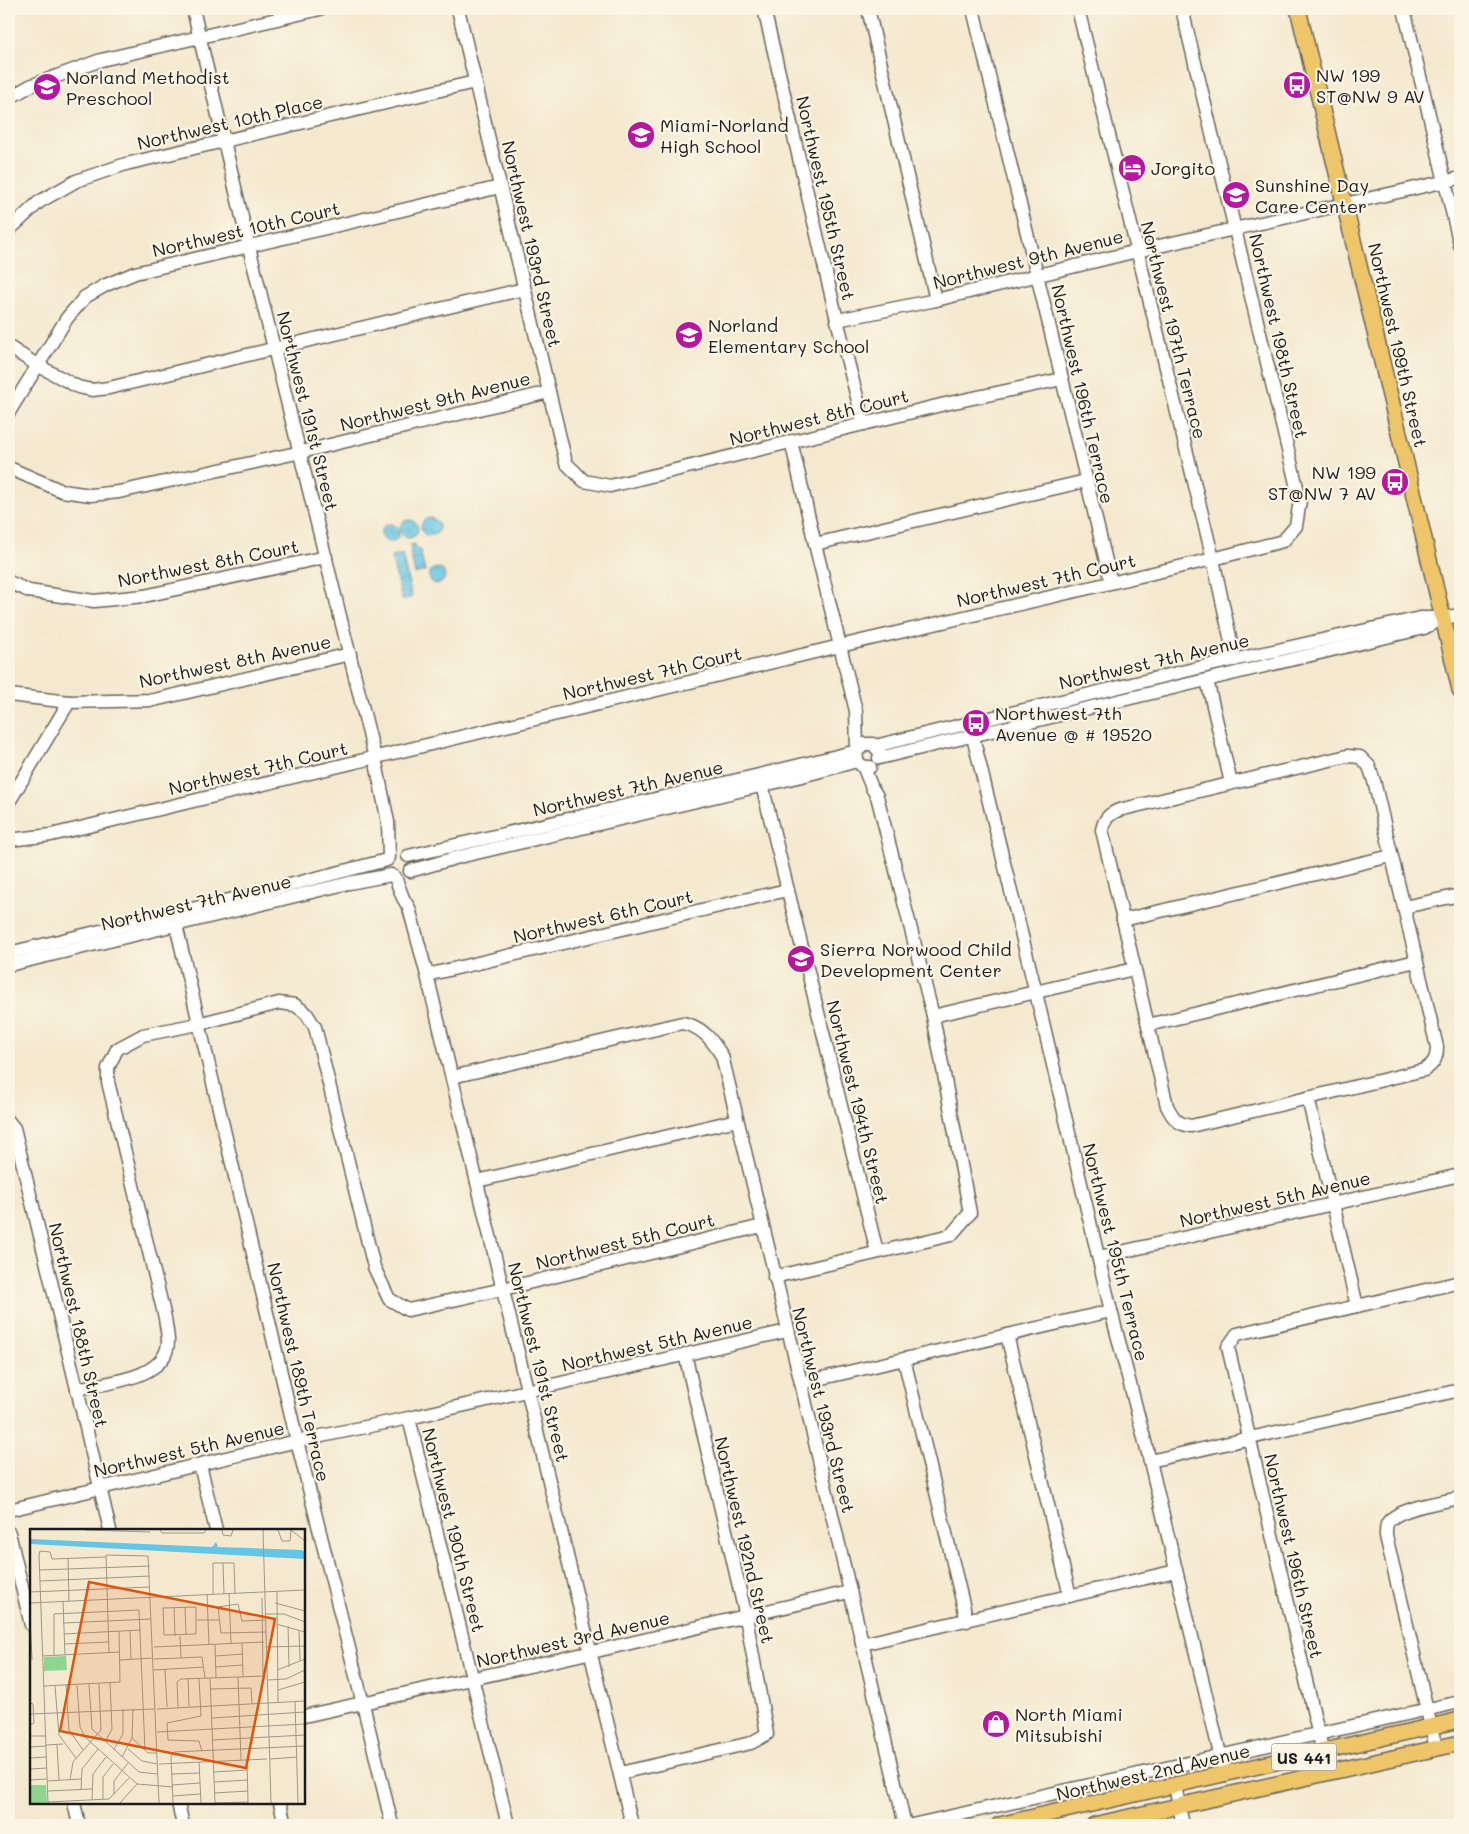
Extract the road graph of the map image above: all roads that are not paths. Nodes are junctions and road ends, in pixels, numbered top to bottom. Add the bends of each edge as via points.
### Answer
1 (193, 9) edge
2 (320, 9) edge
3 (458, 9) edge
4 (764, 9) edge
5 (868, 9) edge
6 (973, 9) edge
7 (1078, 9) edge
8 (1182, 9) edge
9 (1298, 9) edge
10 (1404, 9) edge
11 (200, 38) junction
12 (475, 82) junction
13 (9, 98) edge
14 (224, 142) junction
15 (1460, 178) edge
16 (1445, 182) junction
17 (500, 187) junction
18 (1345, 203) junction
19 (1236, 228) junction
20 (9, 230) edge
21 (1460, 245) edge
22 (249, 247) junction
23 (1137, 251) junction
24 (1037, 275) junction
25 (524, 289) junction
26 (936, 300) junction
27 (837, 320) junction
28 (9, 347) edge
29 (276, 350) junction
30 (37, 365) junction
31 (1062, 379) junction
32 (549, 392) junction
33 (9, 412) edge
34 (864, 424) junction
35 (790, 442) junction
36 (300, 452) junction
37 (9, 468) edge
38 (1086, 481) junction
39 (584, 482) joint
40 (1296, 526) joint
41 (815, 544) junction
42 (326, 557) junction
43 (1213, 559) junction
44 (9, 582) edge
45 (1111, 582) junction
46 (1460, 615) edge
47 (1442, 618) junction
48 (840, 646) junction
49 (350, 654) junction
50 (1235, 660) junction
51 (1206, 680) junction
52 (1460, 690) edge
53 (9, 695) edge
54 (69, 702) junction
55 (973, 737) junction
56 (867, 755) junction
57 (375, 758) junction
58 (1231, 783) junction
59 (762, 785) junction
60 (9, 802) edge
61 (9, 840) edge
62 (1391, 856) junction
63 (397, 857) junction
64 (401, 874) junction
65 (787, 890) junction
66 (1460, 895) edge
67 (1404, 907) junction
68 (1123, 920) junction
69 (176, 925) junction
70 (9, 953) edge
71 (1416, 961) junction
72 (9, 965) edge
73 (1134, 969) junction
74 (427, 975) junction
75 (1036, 993) junction
76 (933, 1016) junction
77 (198, 1024) junction
78 (1148, 1025) junction
79 (452, 1077) junction
80 (1308, 1098) junction
81 (737, 1120) junction
82 (11, 1125) edge
83 (1460, 1175) edge
84 (477, 1181) junction
85 (1334, 1204) junction
86 (762, 1226) junction
87 (877, 1252) junction
88 (1098, 1257) junction
89 (774, 1277) junction
90 (1460, 1282) edge
91 (503, 1289) junction
92 (1357, 1306) junction
93 (1110, 1311) junction
94 (787, 1330) junction
95 (1006, 1335) junction
96 (685, 1354) junction
97 (904, 1359) junction
98 (801, 1383) junction
99 (78, 1389) junction
100 (527, 1390) junction
101 (1460, 1390) edge
102 (409, 1418) junction
103 (1248, 1438) junction
104 (297, 1441) junction
105 (1150, 1461) junction
106 (200, 1465) junction
107 (99, 1488) junction
108 (1460, 1498) edge
109 (9, 1510) edge
110 (110, 1529) edge
111 (216, 1529) edge
112 (9, 1533) edge
113 (1176, 1571) junction
114 (850, 1592) junction
115 (1070, 1596) junction
116 (746, 1617) junction
117 (30, 1621) edge
118 (967, 1621) junction
119 (862, 1644) junction
120 (591, 1653) junction
121 (472, 1680) junction
122 (1460, 1702) edge
123 (363, 1704) junction
124 (1428, 1709) junction
125 (305, 1716) edge
126 (1460, 1720) edge
127 (1432, 1727) junction
128 (1318, 1734) junction
129 (1460, 1743) edge
130 (1436, 1748) junction
131 (1322, 1753) junction
132 (1221, 1756) junction
133 (1330, 1772) junction
134 (620, 1773) junction
135 (1225, 1774) junction
136 (1175, 1786) junction
137 (74, 1804) edge
138 (178, 1804) edge
139 (280, 1804) edge
140 (1179, 1806) junction
141 (79, 1825) edge
142 (183, 1825) edge
143 (286, 1825) edge
144 (392, 1825) edge
145 (508, 1825) edge
146 (632, 1825) edge
147 (905, 1825) edge
148 (912, 1825) edge
149 (999, 1825) edge
150 (1094, 1825) edge
151 (1183, 1825) edge

1 - 11 street, Northwest 191st Street
2 - 11 street
3 - 12 street, Northwest 193rd Street
4 - 27 street, Northwest 195th Street
5 - 26 street
6 - 24 street, Northwest 196th Terrace
7 - 23 street, Northwest 197th Terrace
8 - 19 street, Northwest 198th Street
9 - 18 main road, Northwest 199th Street
10 - 16 street
11 - 13 street via 101,60 30,86
11 - 14 street, Northwest 191st Street
12 - 14 street, Northwest 10th Place
12 - 17 street, Northwest 193rd Street
14 - 20 street, Northwest 10th Place via 126,164 76,181 39,202
14 - 22 street, Northwest 191st Street
15 - 16 street, Northwest 9th Avenue
16 - 18 street, Northwest 9th Avenue
16 - 21 street
17 - 22 street, Northwest 10th Court
17 - 25 street, Northwest 193rd Street
18 - 19 street, Northwest 9th Avenue
18 - 47 main road, Northwest 199th Street
19 - 23 street, Northwest 9th Avenue
19 - 40 street, Northwest 198th Street via 1300,500
22 - 29 street, Northwest 191st Street
22 - 30 street, Northwest 10th Court via 135,273 106,285 85,297 67,318
23 - 24 street, Northwest 9th Avenue
23 - 43 street, Northwest 197th Terrace
24 - 26 street, Northwest 9th Avenue
24 - 31 street, Northwest 196th Terrace
25 - 29 street
25 - 32 street, Northwest 193rd Street
26 - 27 street, Northwest 9th Avenue
27 - 34 street, Northwest 195th Street
28 - 30 street
29 - 30 street via 101,389 78,387
29 - 36 street, Northwest 191st Street
30 - 33 street, Northwest 10th Court
31 - 34 street, Northwest 8th Court
31 - 38 street, Northwest 196th Terrace
32 - 36 street, Northwest 9th Avenue
32 - 39 street, Northwest 193rd Street via 566,463
34 - 35 street, Northwest 8th Court
35 - 39 street, Northwest 8th Court via 610,486
35 - 41 street
36 - 37 street, Northwest 9th Avenue via 119,492 90,495 62,492
36 - 42 street, Northwest 191st Street
38 - 41 street
38 - 45 street, Northwest 196th Terrace
40 - 43 street, Northwest 7th Court via 1283,541
41 - 48 street
42 - 44 street, Northwest 8th Court via 144,596 94,601 30,591
42 - 49 street, Northwest 191st Street
43 - 45 street, Northwest 7th Court
43 - 50 street, Northwest 197th Terrace
45 - 48 street, Northwest 7th Court
46 - 47 street, Northwest 7th Avenue
47 - 50 street, Northwest 7th Avenue via 1420,618
47 - 51 street, Northwest 7th Avenue via 1424,628
47 - 52 main road, Northwest 199th Street
48 - 56 street
48 - 57 street, Northwest 7th Court
49 - 54 street, Northwest 8th Avenue via 154,700
49 - 57 street, Northwest 191st Street
50 - 56 street, Northwest 7th Avenue
51 - 55 street, Northwest 7th Avenue
51 - 58 street
53 - 54 street, Northwest 8th Avenue
54 - 60 street
55 - 56 street, Northwest 7th Avenue
55 - 75 street, Northwest 195th Terrace
56 - 59 street, Northwest 7th Avenue
56 - 63 street, Northwest 7th Avenue via 758,775
56 - 76 street
57 - 61 street, Northwest 7th Court via 51,835
57 - 63 street, Northwest 191st Street
58 - 62 street via 1347,756 1360,757 1369,766 1374,781
58 - 68 street via 1119,810 1103,822 1102,830
59 - 64 street, Northwest 7th Avenue via 459,857
59 - 65 street, Northwest 194th Street
62 - 67 street
62 - 68 street
63 - 64 street via 387,868
63 - 64 street via 412,865
63 - 70 street, Northwest 7th Avenue
64 - 69 street, Northwest 7th Avenue via 349,883
64 - 74 street, Northwest 191st Street
65 - 74 street, Northwest 6th Court
65 - 87 street, Northwest 194th Street
66 - 67 street
67 - 71 street
68 - 73 street
69 - 72 street, Northwest 7th Avenue
69 - 77 street, Northwest 189th Terrace
71 - 78 street
71 - 80 street via 1437,1047 1434,1062 1424,1070
73 - 75 street
73 - 78 street
74 - 79 street, Northwest 191st Street
75 - 76 street
75 - 88 street, Northwest 195th Terrace
76 - 87 street via 970,1213 951,1235
77 - 91 street, Northwest 5th Court via 279,1003 295,1005 306,1013 315,1027 374,1267 389,1299 408,1310
77 - 99 street via 143,1036 117,1049 108,1068 108,1082 168,1342 161,1361 145,1374
77 - 104 street, Northwest 189th Terrace
78 - 80 street via 1167,1106 1174,1120 1182,1125 1190,1126
79 - 81 street, Northwest 193rd Street via 692,1024 709,1036 722,1056
79 - 84 street, Northwest 191st Street
80 - 85 street
81 - 84 street
81 - 86 street, Northwest 193rd Street
82 - 99 street, Northwest 188th Street
83 - 85 street, Northwest 5th Avenue
84 - 91 street, Northwest 191st Street
85 - 88 street, Northwest 5th Avenue
85 - 92 street
86 - 89 street, Northwest 193rd Street
86 - 91 street, Northwest 5th Court
87 - 89 street
88 - 93 street, Northwest 195th Terrace
89 - 94 street, Northwest 193rd Street
90 - 92 street
91 - 100 street, Northwest 191st Street
92 - 103 street, Northwest 196th Street via 1237,1334 1228,1347
93 - 95 street
93 - 105 street, Northwest 195th Terrace
94 - 96 street, Northwest 5th Avenue
94 - 98 street, Northwest 193rd Street
95 - 97 street
95 - 115 street
96 - 100 street, Northwest 5th Avenue
96 - 116 street, Northwest 192nd Street
97 - 98 street
97 - 118 street
98 - 114 street, Northwest 193rd Street
99 - 107 street, Northwest 188th Street
100 - 102 street, Northwest 5th Avenue
100 - 120 street, Northwest 191st Street
101 - 103 street
102 - 104 street, Northwest 5th Avenue
102 - 121 street, Northwest 190th Street
103 - 105 street
103 - 128 street, Northwest 196th Street
104 - 106 street, Northwest 5th Avenue
104 - 123 street, Northwest 189th Terrace
105 - 113 street, Northwest 195th Terrace
106 - 107 street, Northwest 5th Avenue
106 - 111 street
107 - 109 street, Northwest 5th Avenue
107 - 110 street, Northwest 188th Street
108 - 124 street via 1406,1510 1394,1515 1387,1524 1386,1536
112 - 117 street
113 - 115 street
113 - 132 street, Northwest 195th Terrace
114 - 116 street, Northwest 3rd Avenue
114 - 119 street, Northwest 193rd Street
115 - 118 street
116 - 120 street, Northwest 3rd Avenue
116 - 134 street, Northwest 192nd Street via 767,1734 751,1743
118 - 119 street
119 - 147 street, Northwest 193rd Street
120 - 121 street, Northwest 3rd Avenue
120 - 134 street, Northwest 191st Street
121 - 123 street, Northwest 3rd Avenue
121 - 145 street, Northwest 190th Street
122 - 124 street
123 - 125 street, Northwest 3rd Avenue
123 - 144 street, Northwest 189th Terrace
124 - 127 street
124 - 128 street
126 - 127 main road, Northwest 2nd Avenue / US 441
127 - 130 street
127 - 131 main road, Northwest 2nd Avenue / US 441
128 - 131 street, Northwest 196th Street
128 - 132 street
129 - 130 main road, US 441
130 - 133 main road, US 441
131 - 133 street, Northwest 196th Street
131 - 135 main road, Northwest 2nd Avenue / US 441
132 - 135 street, Northwest 195th Terrace
132 - 148 street
133 - 140 main road, US 441
134 - 146 street, Northwest 191st Street
135 - 136 main road, Northwest 2nd Avenue / US 441
136 - 140 street
136 - 149 main road, Northwest 2nd Avenue / US 441
137 - 141 street
138 - 142 street
139 - 143 street
140 - 150 main road, US 441
140 - 151 street

